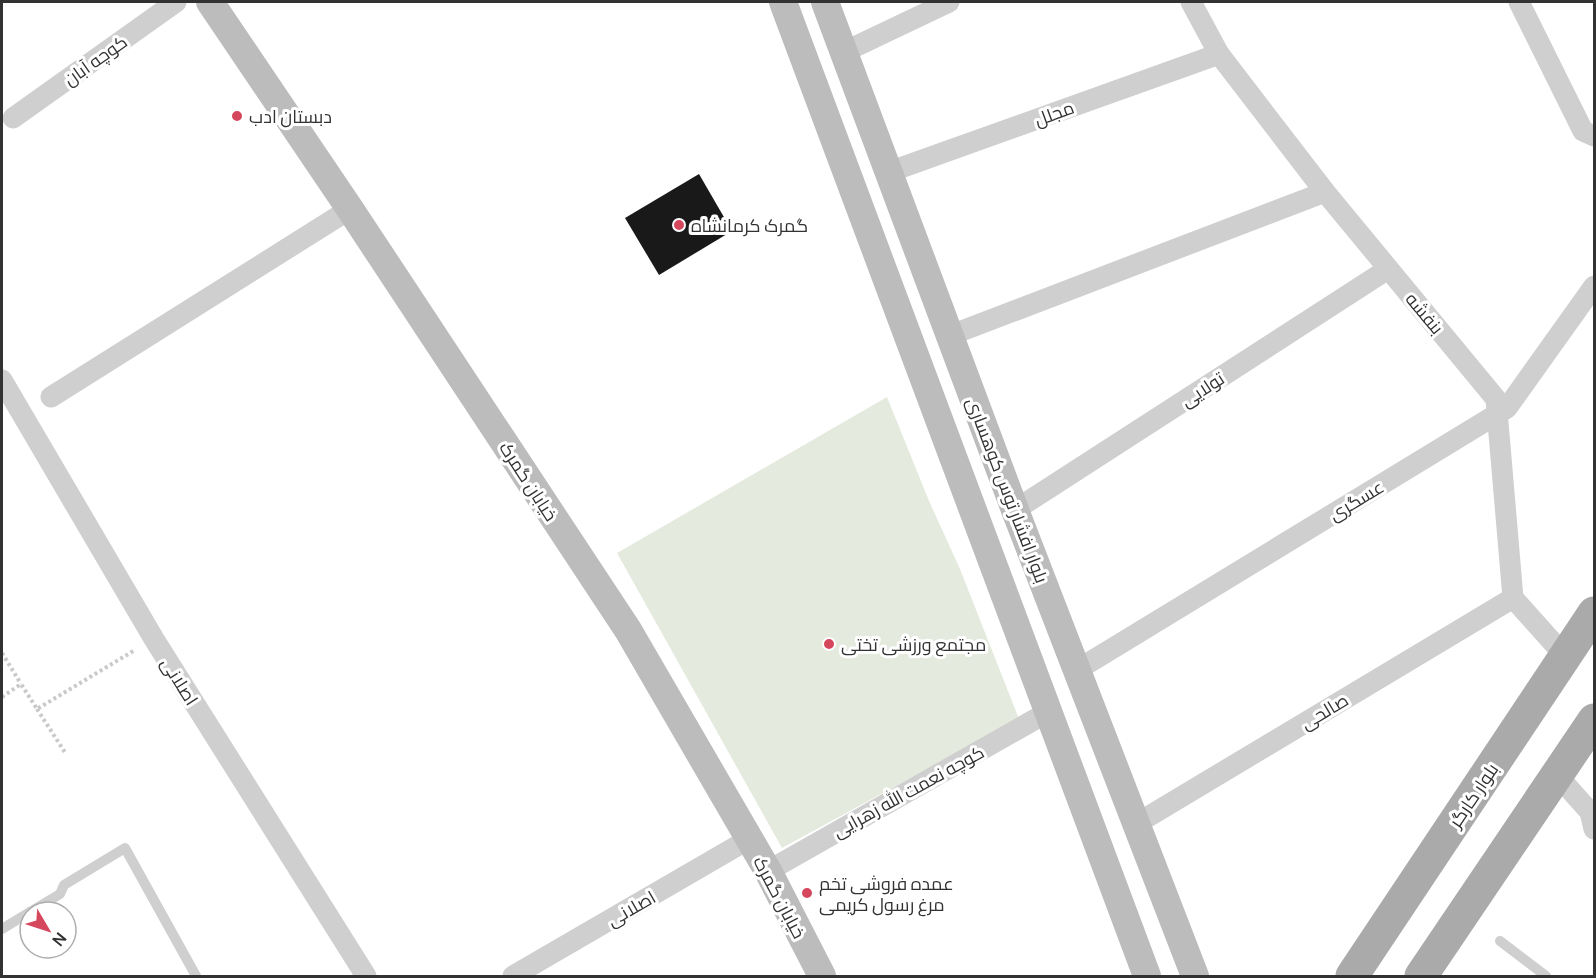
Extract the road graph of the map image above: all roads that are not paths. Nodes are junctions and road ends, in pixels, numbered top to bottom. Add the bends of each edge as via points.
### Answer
1 (176, 2) edge
2 (210, 2) edge
3 (783, 2) edge
4 (825, 2) edge
5 (1191, 2) edge
6 (942, 3) edge
7 (1522, 4) edge
8 (844, 52) junction
9 (1219, 54) junction
10 (13, 118) dead end
11 (1594, 136) edge
12 (889, 172) junction
13 (1325, 192) junction
14 (350, 209) junction
15 (1388, 269) junction
16 (1594, 286) edge
17 (951, 335) junction
18 (2, 381) edge
19 (51, 398) dead end
20 (1498, 414) junction
21 (1015, 510) junction
22 (1513, 598) junction
23 (1594, 613) edge
24 (1565, 656) junction
25 (1077, 670) junction
26 (1048, 712) junction
27 (1594, 720) edge
28 (1557, 775) junction
29 (1136, 824) junction
30 (1594, 829) edge
31 (749, 839) junction
32 (768, 871) junction
33 (50, 900) edge
34 (18, 919) edge
35 (2, 929) edge
36 (1500, 941) dead end
37 (196, 976) edge
38 (366, 976) edge
39 (513, 976) edge
40 (822, 976) edge
41 (1147, 976) edge
42 (1196, 976) edge
43 (1352, 976) edge
44 (1421, 976) edge
45 (1546, 976) edge

1 - 10 street, کوچه آبان
2 - 14 main road, خیابان گمرک
3 - 26 main road
4 - 8 main road, بلوار افشار توس کوهساری
5 - 9 street, بنفشه
6 - 8 street
7 - 11 street via 1583,130
8 - 12 main road, بلوار افشار توس کوهساری
9 - 12 street, مجلل
9 - 13 street, بنفشه
12 - 17 main road, بلوار افشار توس کوهساری
13 - 15 street, بنفشه
13 - 17 street
14 - 19 street
14 - 31 main road, خیابان گمرک via 628,630
15 - 20 street, بنفشه via 1496,399
15 - 21 street, تولایی
16 - 20 street, عسگری via 1507,408
17 - 21 main road, بلوار افشار توس کوهساری
18 - 38 street, اصلانی via 154,639
20 - 22 street, بنفشه
20 - 25 street, عسگری
21 - 25 main road, بلوار افشار توس کوهساری
22 - 24 street
22 - 29 street, صالحی
23 - 24 main road, بلوار کارگر
24 - 43 main road, بلوار کارگر
25 - 29 main road, بلوار افشار توس کوهساری
26 - 32 street, کوچه نعمت الله زهرایی
26 - 41 main road
27 - 28 main road
28 - 30 street via 1590,812
28 - 44 main road
29 - 42 main road, بلوار افشار توس کوهساری
31 - 32 main road, خیابان گمرک
31 - 39 street, اصلانی
32 - 40 main road, خیابان گمرک
33 - 37 lane via 60,894 64,885 125,848
34 - 35 lane
36 - 45 lane

